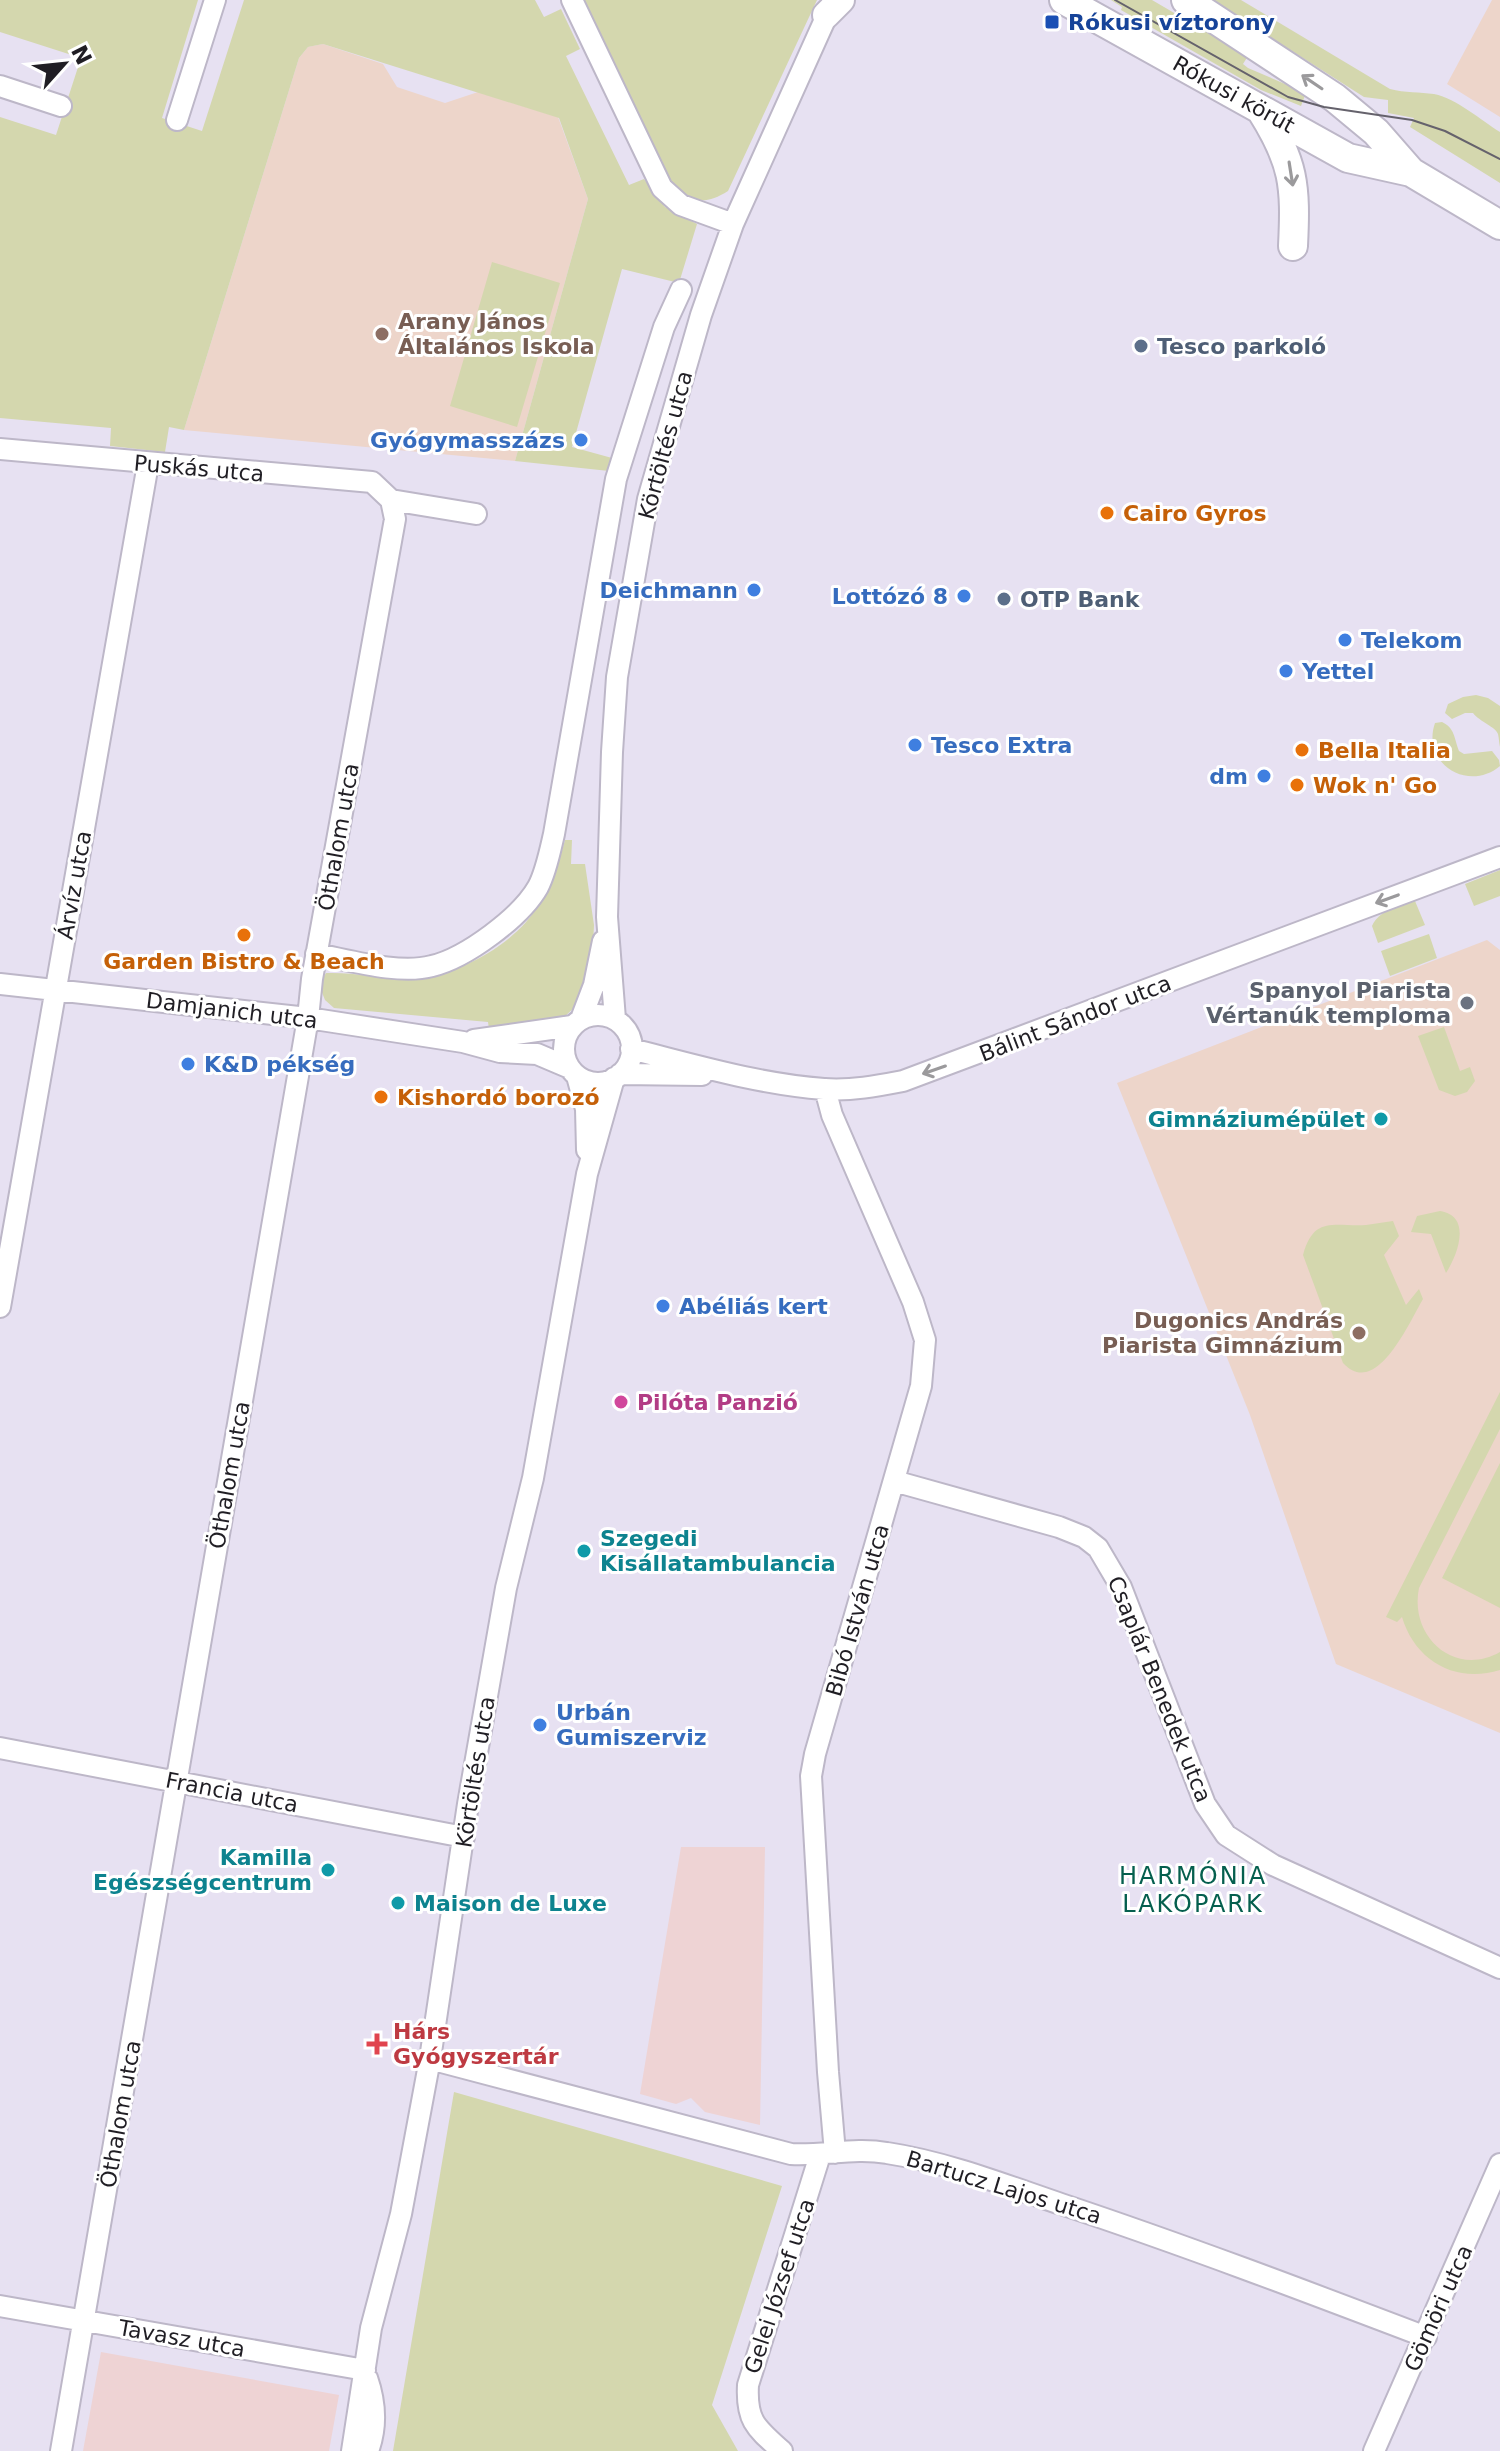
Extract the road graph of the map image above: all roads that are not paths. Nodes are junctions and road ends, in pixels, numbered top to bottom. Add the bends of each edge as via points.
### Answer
1 (215, 0) edge
2 (572, 0) edge
3 (1064, 0) edge
4 (1186, 0) edge
5 (834, 5) edge
6 (0, 86) edge
7 (1343, 104) junction
8 (61, 106) dead end
9 (1261, 109) junction
10 (177, 120) dead end
11 (1348, 158) junction
12 (1411, 172) junction
13 (733, 224) junction
14 (1500, 225) edge
15 (1293, 246) dead end
16 (681, 290) dead end
17 (0, 449) edge
18 (148, 464) junction
19 (391, 500) junction
20 (476, 514) dead end
21 (1500, 857) edge
22 (607, 917) junction
23 (316, 954) junction
24 (0, 984) edge
25 (57, 990) junction
26 (308, 1018) junction
27 (615, 1019) junction
28 (577, 1022) junction
29 (463, 1042) junction
30 (631, 1049) junction
31 (574, 1072) junction
32 (730, 1074) junction
33 (617, 1076) junction
34 (825, 1089) junction
35 (587, 1174) junction
36 (0, 1307) edge
37 (894, 1481) junction
38 (0, 1748) edge
39 (176, 1782) junction
40 (464, 1837) junction
41 (1500, 1968) edge
42 (430, 2059) junction
43 (828, 2154) junction
44 (1500, 2164) edge
45 (0, 2306) edge
46 (86, 2321) junction
47 (1426, 2337) junction
48 (365, 2370) junction
49 (61, 2451) edge
50 (352, 2451) edge
51 (368, 2451) edge
52 (782, 2451) edge
53 (1374, 2451) edge

1 - 10 street
2 - 13 street via 662,188 681,205
3 - 9 main road, Rókusi körút
7 -> 4 main road, Rókusi körút
5 - 13 street, Körtöltés utca
6 - 8 street
7 - 11 main road
7 - 12 main road, Rókusi körút
9 - 11 main road, Rókusi körút
9 -> 15 main road via 1290,163
11 - 12 main road, Rókusi körút
12 - 14 main road, Rókusi körút
13 - 22 street, Körtöltés utca via 660,455 630,596 617,677
16 - 23 street via 664,327 616,479 554,834 538,887 478,945 432,967 386,967
17 - 18 street, Puskás utca
18 - 19 street, Puskás utca via 372,482
18 - 25 street, Árvíz utca
19 - 20 street
19 - 23 street, Öthalom utca via 395,519
21 -> 34 street, Bálint Sándor utca via 903,1081
22 - 27 street, Körtöltés utca
22 - 28 street, Körtöltés utca via 594,985
23 - 26 street, Öthalom utca
24 - 25 street, Damjanich utca
25 - 26 street, Damjanich utca
25 - 36 street, Árvíz utca
26 - 29 street, Damjanich utca
26 - 39 street, Öthalom utca
27 - 28 street via 592,1015
27 - 30 street via 627,1032
28 - 29 street, Damjanich utca
28 - 31 street via 564,1046
29 - 31 street, Damjanich utca via 537,1054
30 - 32 street, Bálint Sándor utca
30 - 33 street
31 - 33 street via 599,1082
31 - 35 street, Körtöltés utca via 586,1109
32 - 33 street, Bálint Sándor utca
32 - 34 street, Bálint Sándor utca
33 - 35 street, Körtöltés utca
34 - 37 street, Bibó István utca via 925,1340 921,1386
35 - 40 street, Körtöltés utca via 533,1478 506,1588
37 - 41 street, Csaplár Benedek utca via 1033,1519 1084,1537 1098,1548 1121,1587 1205,1804 1226,1835 1273,1865
37 - 43 street, Bibó István utca via 811,1776
38 - 39 street, Francia utca
39 - 40 street, Francia utca
39 - 46 street, Öthalom utca
40 - 42 street, Körtöltés utca
42 - 43 street, Bartucz Lajos utca via 791,2154
42 - 48 street, Körtöltés utca
43 - 47 street, Bartucz Lajos utca via 889,2153 968,2173 1135,2228
43 - 52 street, Gelei József utca via 748,2385 754,2426
44 - 47 street, Gömöri utca
45 - 46 street, Tavasz utca
46 - 48 street, Tavasz utca
46 - 49 street, Öthalom utca
47 - 53 street, Gömöri utca
48 - 50 street, Körtöltés utca
48 - 51 street, Körtöltés utca via 374,2425

